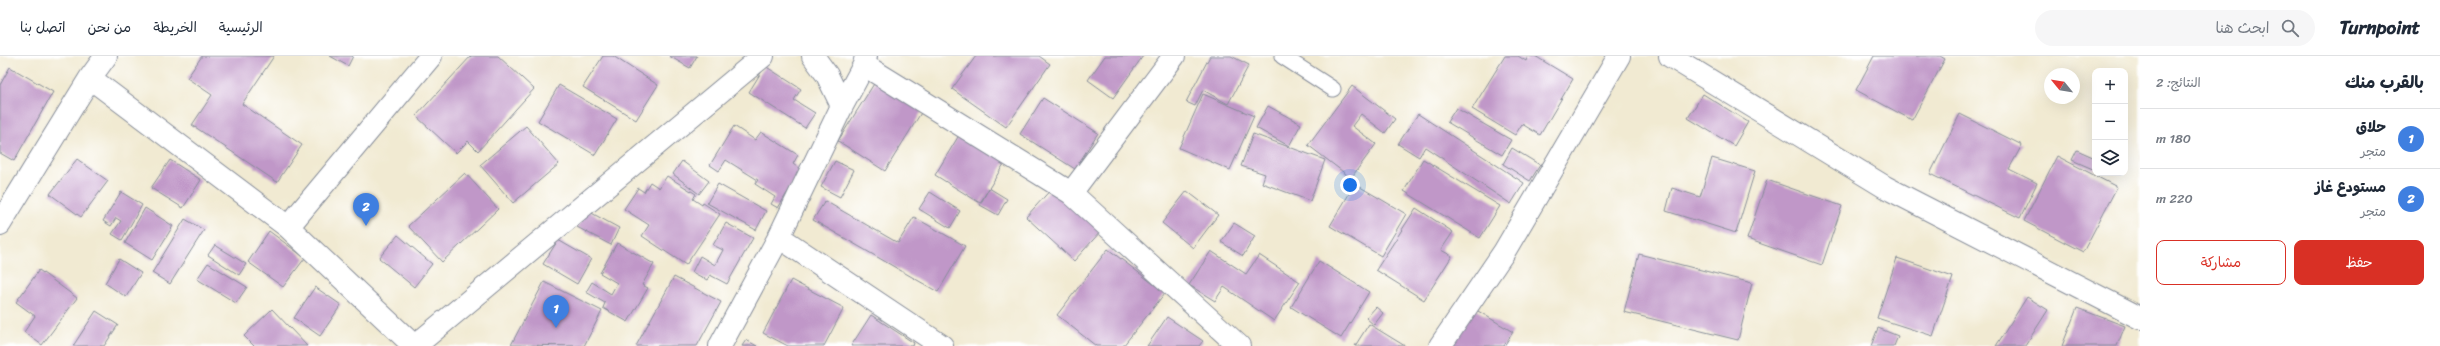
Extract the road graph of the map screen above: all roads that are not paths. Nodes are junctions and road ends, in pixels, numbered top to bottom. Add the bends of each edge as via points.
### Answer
1 (106, 56) edge
2 (431, 56) edge
3 (763, 56) edge
4 (813, 56) edge
5 (1174, 56) edge
6 (1282, 56) edge
7 (1618, 56) edge
8 (1670, 56) edge
9 (865, 60) edge
10 (90, 78) junction
11 (1334, 89) dead end
12 (842, 106) junction
13 (1071, 193) junction
14 (0, 224) edge
15 (288, 227) junction
16 (779, 237) junction
17 (2140, 318) edge
18 (415, 346) edge
19 (720, 346) edge
20 (942, 346) edge
21 (1239, 346) edge
22 (1440, 346) edge

1 - 10 street
2 - 15 street
3 - 18 street
4 - 12 street via 827,76
5 - 13 street
6 - 11 lane
7 - 22 street via 1504,252
8 - 17 street via 1886,187
9 - 12 street
9 - 13 street
10 - 14 street
10 - 15 street
12 - 16 street
13 - 21 street
15 - 18 street
16 - 19 street
16 - 20 street

